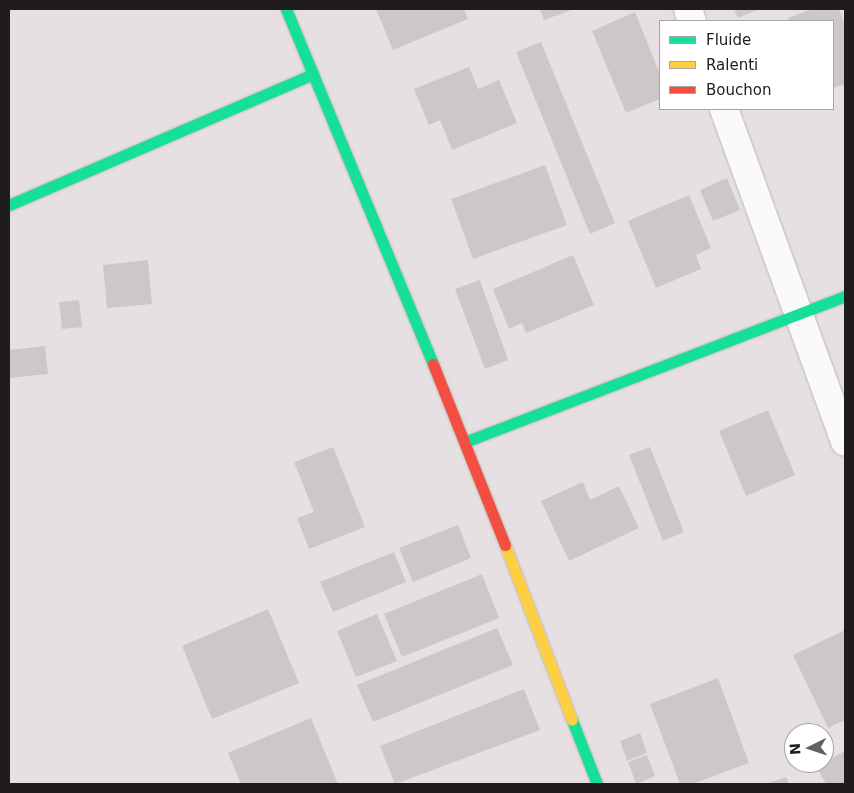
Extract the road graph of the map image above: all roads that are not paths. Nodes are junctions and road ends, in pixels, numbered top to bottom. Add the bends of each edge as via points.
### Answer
1 (286, 9) edge
2 (312, 74) junction
3 (724, 110) edge
4 (9, 205) edge
5 (845, 296) edge
6 (798, 314) junction
7 (464, 442) junction
8 (845, 442) edge
9 (597, 784) edge

1 - 2 street
2 - 4 street
2 - 7 street
3 - 6 street
5 - 6 street
6 - 7 street
6 - 8 street
7 - 9 street

